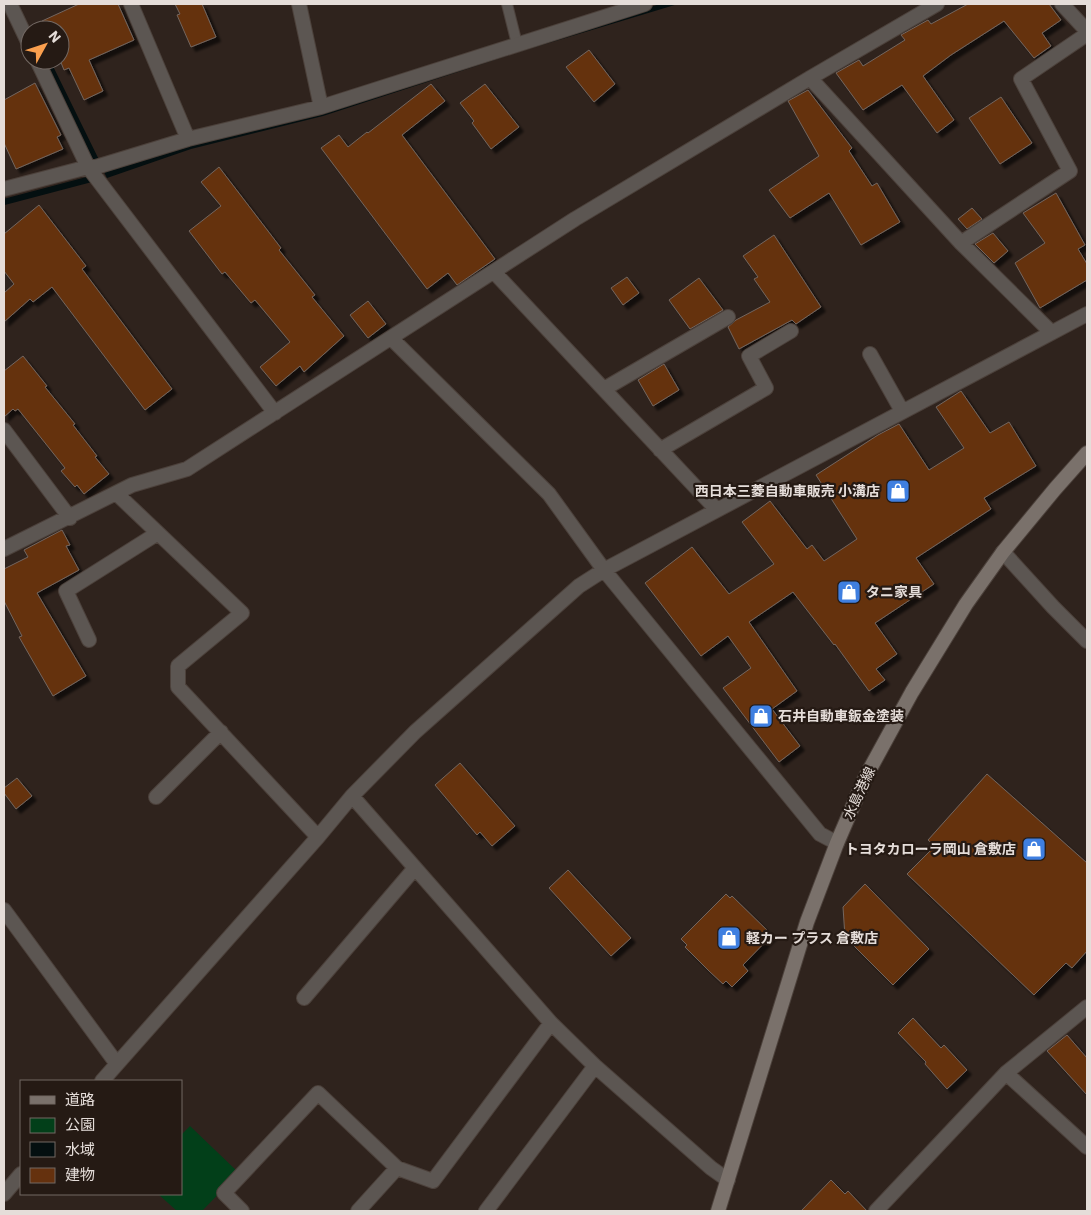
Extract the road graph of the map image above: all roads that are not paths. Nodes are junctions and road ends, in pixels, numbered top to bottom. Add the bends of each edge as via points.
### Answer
1 (10, 4) edge
2 (131, 4) edge
3 (299, 4) edge
4 (508, 4) edge
5 (646, 4) edge
6 (938, 4) edge
7 (1062, 4) edge
8 (20, 25) edge
9 (1087, 33) edge
10 (517, 44) junction
11 (42, 70) edge
12 (810, 78) junction
13 (322, 107) junction
14 (188, 139) junction
15 (95, 171) junction
16 (4, 189) edge
17 (961, 242) junction
18 (494, 272) junction
19 (1087, 314) edge
20 (728, 317) dead end
21 (791, 331) dead end
22 (1051, 332) junction
23 (392, 338) junction
24 (870, 354) dead end
25 (604, 389) junction
26 (902, 411) junction
27 (275, 413) junction
28 (4, 430) edge
29 (660, 450) junction
30 (1087, 453) edge
31 (117, 494) junction
32 (717, 510) junction
33 (70, 518) junction
34 (158, 533) junction
35 (4, 550) edge
36 (1003, 552) junction
37 (604, 570) junction
38 (89, 640) dead end
39 (1087, 640) edge
40 (221, 732) junction
41 (352, 796) junction
42 (156, 798) dead end
43 (318, 837) junction
44 (837, 843) junction
45 (415, 868) junction
46 (4, 910) edge
47 (304, 998) dead end
48 (1087, 1007) edge
49 (551, 1023) junction
50 (118, 1064) junction
51 (595, 1066) junction
52 (1006, 1073) junction
53 (103, 1080) edge
54 (1087, 1147) edge
55 (397, 1168) junction
56 (20, 1175) edge
57 (728, 1180) junction
58 (4, 1194) edge
59 (242, 1211) edge
60 (358, 1211) edge
61 (486, 1211) edge
62 (718, 1211) edge
63 (876, 1211) edge

1 - 8 street
2 - 14 street
3 - 13 street
4 - 10 lane
5 - 10 street
6 - 12 street
7 - 9 street
9 - 17 street via 1021,79 1070,171
10 - 13 street
11 - 15 street
12 - 17 street
12 - 18 street via 575,219
13 - 14 street
14 - 15 street
15 - 16 street
15 - 27 street
17 - 22 street
18 - 23 street
18 - 25 street
19 - 22 street
20 - 25 street
21 - 29 street via 749,356 766,388
22 - 26 street
23 - 27 street
23 - 37 street via 549,494
24 - 26 street
25 - 29 street
26 - 32 street
27 - 31 street via 187,469 132,485
28 - 33 street
29 - 32 street
30 - 36 main road, 水島港線
31 - 33 street
31 - 34 street
32 - 37 street
33 - 35 street
34 - 38 street via 66,591
34 - 40 street via 242,613 178,666 178,687
36 - 39 street
36 - 44 main road, 水島港線 via 966,604 912,692 865,778
37 - 41 street via 579,586 415,732
37 - 44 street via 820,834
40 - 42 street
40 - 43 street
41 - 43 street
41 - 45 street
43 - 50 street
44 - 57 main road, 水島港線 via 807,922
45 - 47 street
45 - 49 street
46 - 50 street
48 - 52 street
49 - 51 street
49 - 55 street via 433,1181
50 - 53 street
51 - 57 street
51 - 61 street
52 - 54 street
52 - 63 street
55 - 59 street via 318,1093 224,1193
55 - 60 street
56 - 58 street
57 - 62 main road, 水島港線

